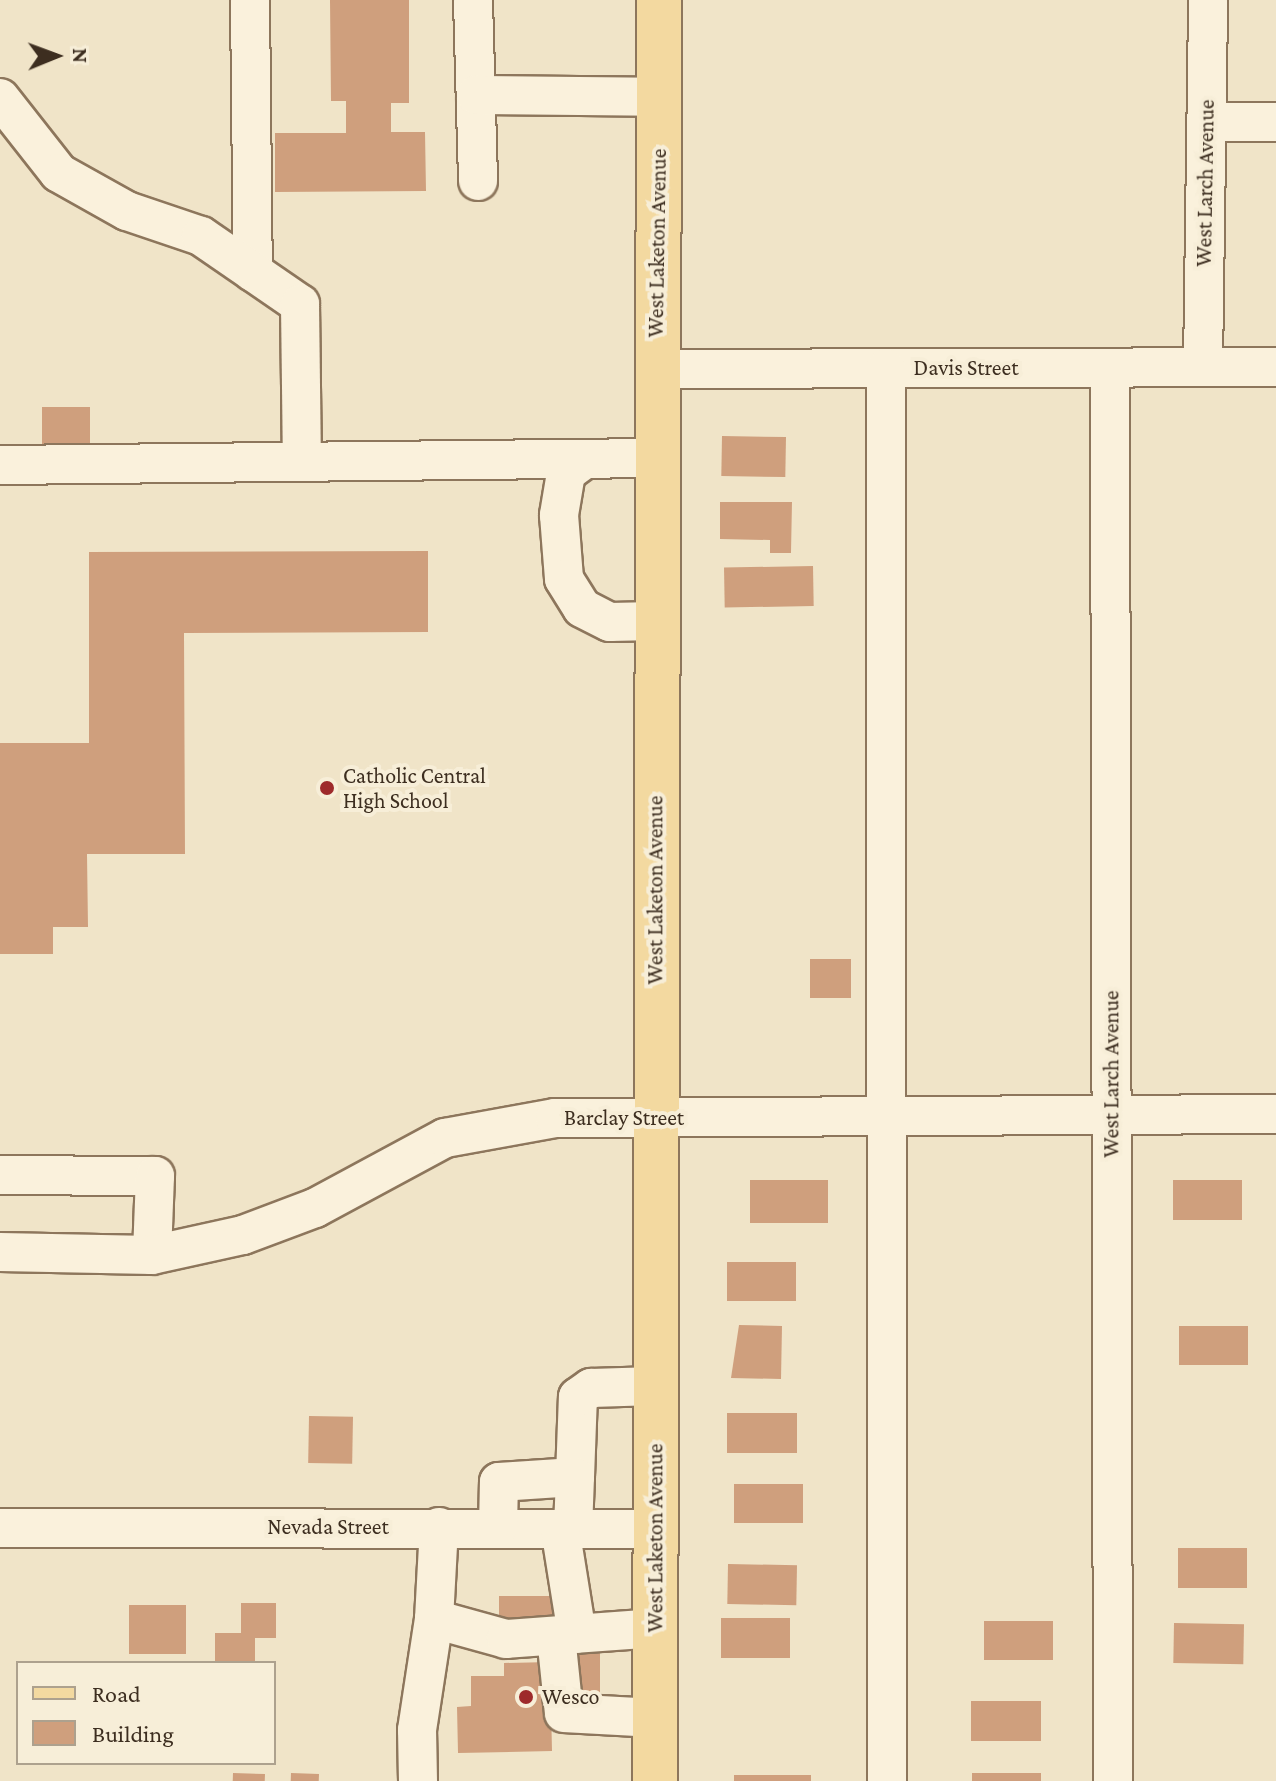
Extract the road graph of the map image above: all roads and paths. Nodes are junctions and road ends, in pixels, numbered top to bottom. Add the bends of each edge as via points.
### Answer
1 (250, 0) edge
2 (473, 0) edge
3 (659, 0) edge
4 (1208, 0) edge
5 (476, 95) junction
6 (658, 97) junction
7 (0, 98) edge
8 (1206, 122) junction
9 (1276, 122) edge
10 (478, 181) dead end
11 (253, 272) junction
12 (1203, 366) junction
13 (1276, 367) edge
14 (1110, 368) junction
15 (656, 369) junction
16 (886, 369) junction
17 (655, 458) junction
18 (585, 459) junction
19 (302, 461) junction
20 (0, 465) edge
21 (655, 621) junction
22 (1111, 1114) junction
23 (1276, 1114) edge
24 (885, 1116) junction
25 (654, 1119) junction
26 (0, 1175) edge
27 (0, 1252) edge
28 (152, 1255) junction
29 (655, 1386) junction
30 (575, 1477) junction
31 (439, 1527) junction
32 (0, 1528) edge
33 (498, 1528) junction
34 (566, 1528) junction
35 (656, 1529) junction
36 (434, 1619) junction
37 (655, 1628) junction
38 (566, 1635) junction
39 (655, 1718) junction
40 (418, 1781) edge
41 (655, 1781) edge
42 (887, 1781) edge
43 (1113, 1781) edge

1 - 11 street
2 - 5 street
3 - 6 main road, West Laketon Avenue
4 - 8 street, West Larch Avenue
5 - 6 street
5 - 10 street
6 - 15 main road, West Laketon Avenue
7 - 11 street via 59,173 127,211 201,236
8 - 9 street
8 - 12 street, West Larch Avenue
11 - 19 street via 300,304
12 - 13 street, Davis Street
12 - 14 street, Davis Street
14 - 16 street, Davis Street
14 - 22 street, West Larch Avenue
15 - 16 street, Davis Street
15 - 17 main road, West Laketon Avenue
16 - 24 street
17 - 18 street
17 - 21 main road, West Laketon Avenue
18 - 19 street
18 - 21 street via 566,473 559,515 564,579 582,608 610,622
19 - 20 street
21 - 25 main road, West Laketon Avenue
22 - 23 street, Barclay Street
22 - 24 street, Barclay Street
22 - 43 street, West Larch Avenue
24 - 25 street, Barclay Street
24 - 42 street
25 - 28 street, Barclay Street via 555,1118 445,1138 315,1208 243,1235
25 - 29 main road, West Laketon Avenue
26 - 28 street via 155,1176
27 - 28 street, Barclay Street
29 - 30 street via 591,1388 578,1397
29 - 35 main road, West Laketon Avenue
30 - 33 street via 499,1482
30 - 34 street
31 - 32 street, Nevada Street
31 - 33 street, Nevada Street
31 - 36 street
33 - 34 street, Nevada Street
34 - 35 street, Nevada Street
34 - 38 street
35 - 37 main road, West Laketon Avenue
36 - 38 street via 506,1639
36 - 40 street via 417,1730
37 - 38 street
37 - 39 main road, West Laketon Avenue
38 - 39 street via 564,1713
39 - 41 main road, West Laketon Avenue

